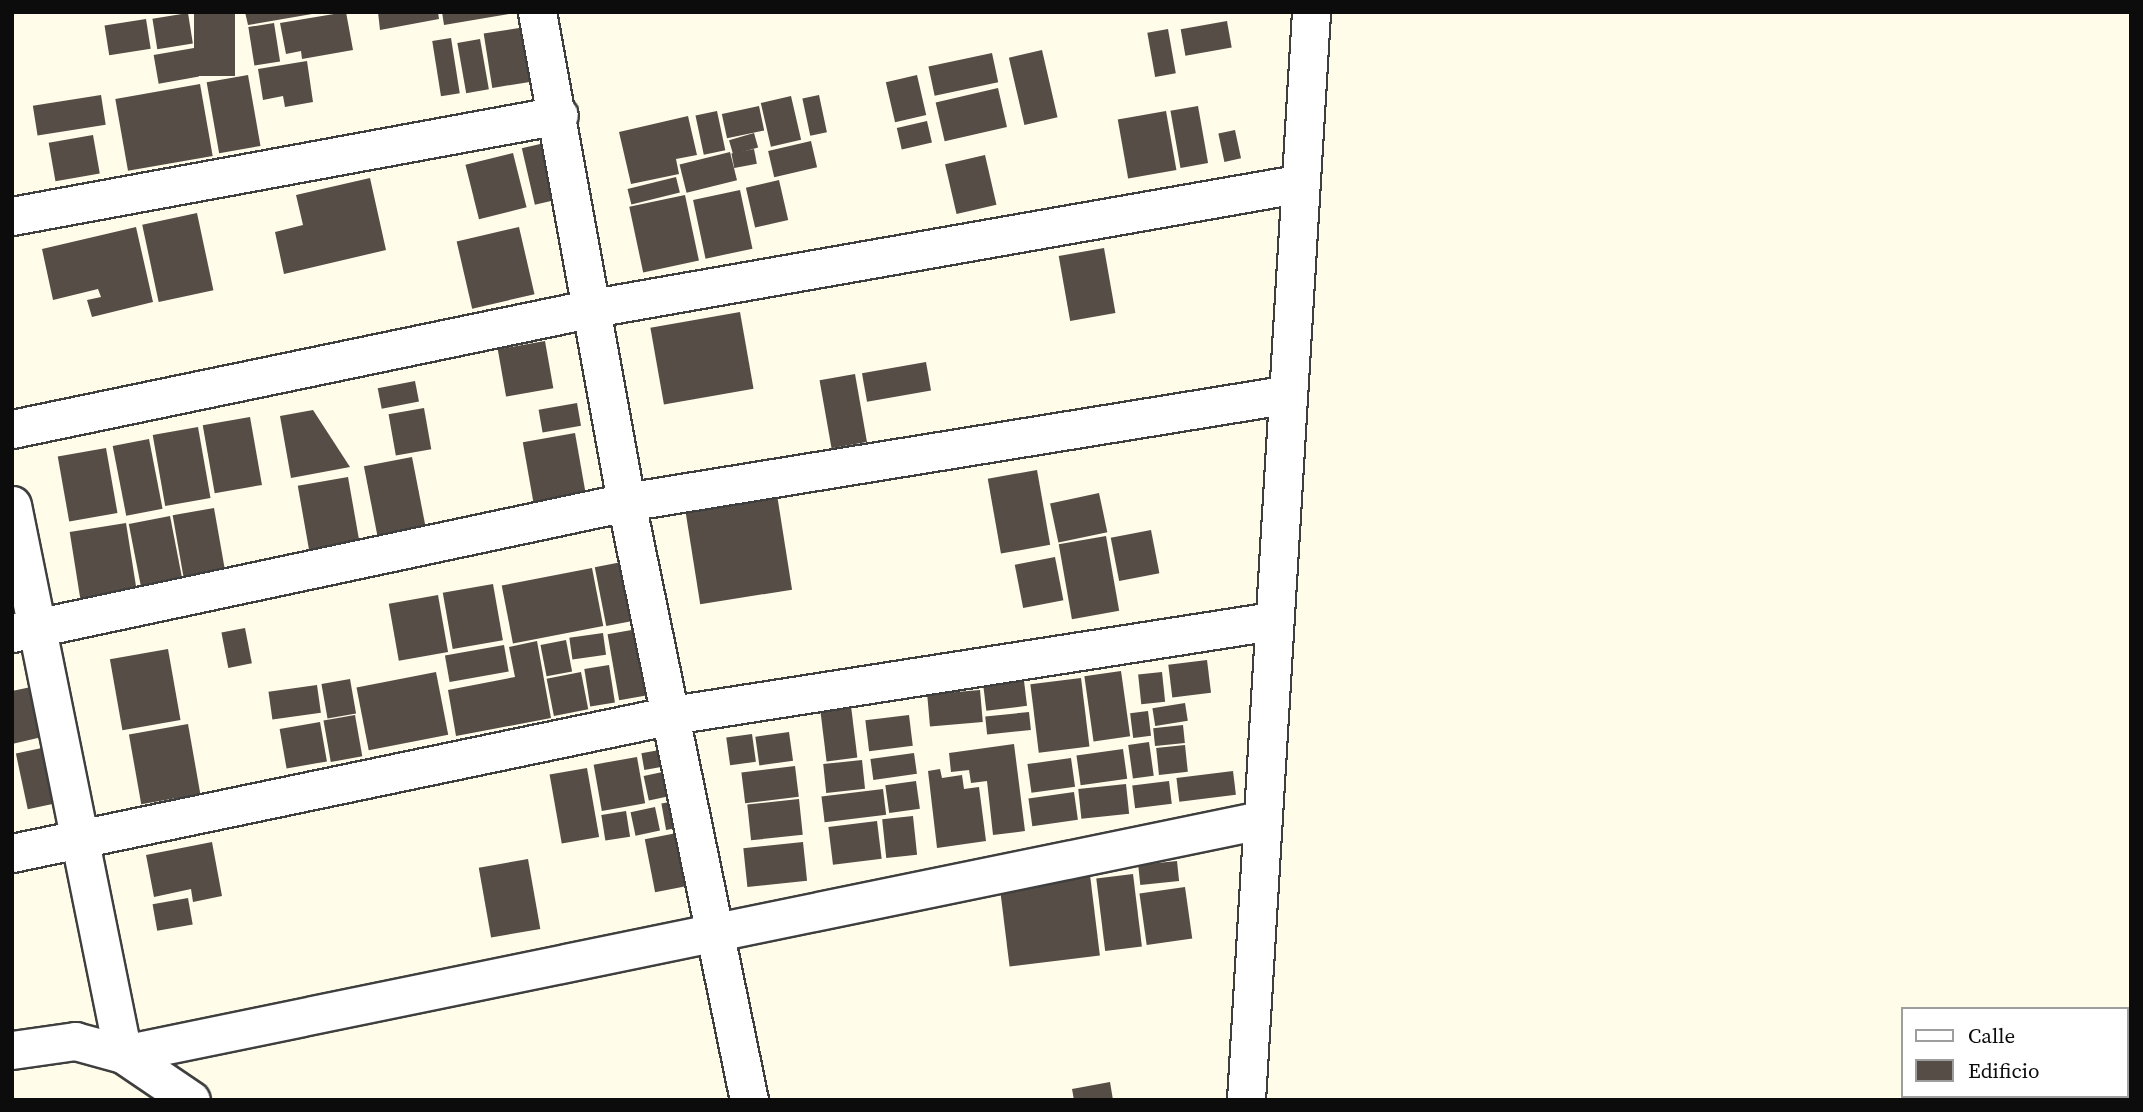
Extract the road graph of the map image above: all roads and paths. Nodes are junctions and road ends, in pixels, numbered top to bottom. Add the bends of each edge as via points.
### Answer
1 (537, 12) edge
2 (1311, 12) edge
3 (559, 115) junction
4 (1297, 184) junction
5 (12, 216) edge
6 (593, 309) junction
7 (1284, 395) junction
8 (12, 429) edge
9 (626, 502) junction
10 (12, 505) edge
11 (1272, 621) junction
12 (26, 631) edge
13 (672, 715) junction
14 (1261, 820) junction
15 (79, 841) junction
16 (12, 853) edge
17 (714, 933) junction
18 (12, 1050) edge
19 (123, 1054) junction
20 (191, 1100) edge
21 (749, 1100) edge
22 (1246, 1100) edge

1 - 3 street
2 - 4 street
3 - 5 street
3 - 6 street
4 - 6 street
4 - 7 street
6 - 8 street
6 - 9 street
7 - 9 street
7 - 11 street
9 - 12 street
9 - 13 street
10 - 12 street
11 - 13 street
11 - 14 street
12 - 15 street
13 - 15 street
13 - 17 street
14 - 17 street
14 - 22 street
15 - 16 street
15 - 19 street
17 - 19 street
17 - 21 street
18 - 19 street via 75,1041
19 - 20 street

